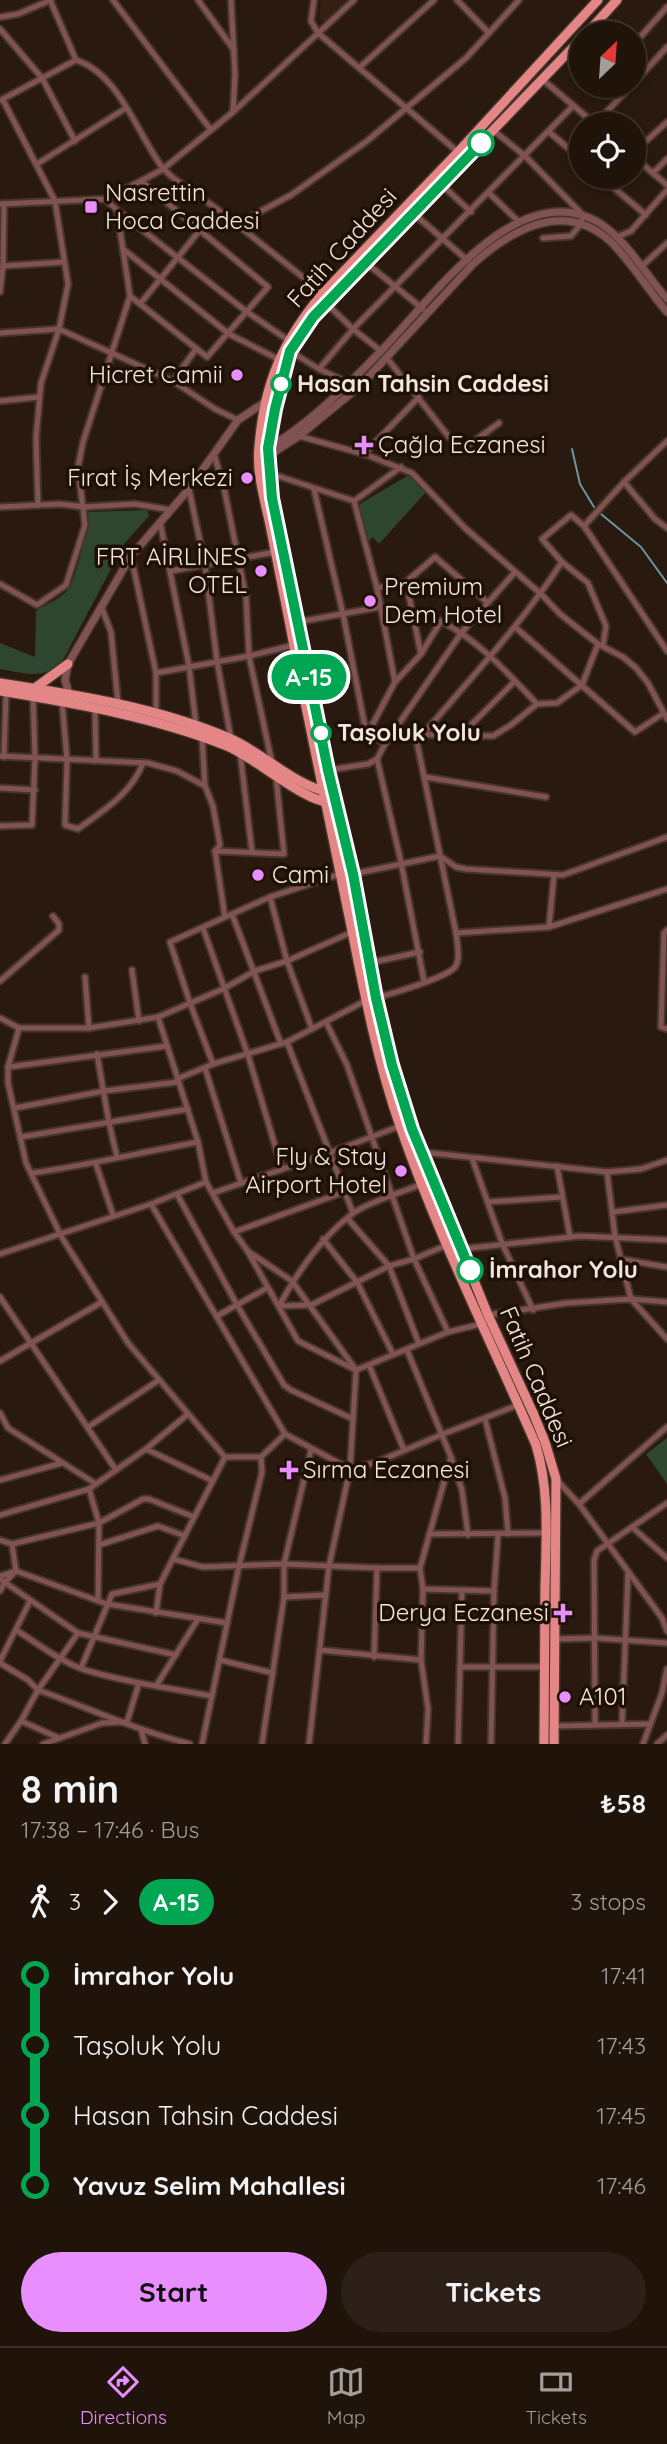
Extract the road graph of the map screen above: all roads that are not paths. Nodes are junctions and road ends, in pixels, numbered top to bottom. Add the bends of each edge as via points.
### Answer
1 (50, 0) edge
2 (113, 0) edge
3 (198, 0) edge
4 (231, 0) edge
5 (314, 0) edge
6 (354, 0) edge
7 (434, 0) edge
8 (457, 0) edge
9 (519, 0) edge
10 (598, 0) edge
11 (617, 0) edge
12 (667, 6) edge
13 (0, 17) edge
14 (598, 21) edge
15 (0, 29) edge
16 (646, 30) edge
17 (318, 33) junction
18 (489, 33) junction
19 (667, 47) edge
20 (234, 50) junction
21 (569, 51) edge
22 (76, 60) junction
23 (360, 67) junction
24 (646, 70) edge
25 (41, 78) junction
26 (542, 79) junction
27 (619, 98) edge
28 (1, 100) edge
29 (573, 106) junction
30 (407, 107) junction
31 (126, 108) junction
32 (233, 112) junction
33 (580, 112) edge
34 (606, 112) edge
35 (667, 122) edge
36 (211, 130) junction
37 (493, 130) junction
38 (549, 132) junction
39 (75, 141) junction
40 (646, 142) edge
41 (569, 149) edge
42 (458, 152) junction
43 (525, 156) junction
44 (667, 159) edge
45 (37, 164) junction
46 (646, 166) edge
47 (163, 169) junction
48 (653, 173) junction
49 (141, 181) junction
50 (441, 184) junction
51 (667, 185) edge
52 (615, 189) edge
53 (667, 190) edge
54 (489, 193) junction
55 (106, 200) junction
56 (55, 201) junction
57 (2, 204) edge
58 (117, 209) junction
59 (471, 212) junction
60 (413, 213) junction
61 (646, 215) junction
62 (582, 219) junction
63 (519, 222) junction
64 (237, 224) junction
65 (200, 230) junction
66 (617, 237) junction
67 (543, 238) dead end
68 (442, 241) junction
69 (667, 243) edge
70 (123, 249) junction
71 (478, 254) junction
72 (178, 257) junction
73 (466, 259) junction
74 (64, 262) junction
75 (365, 262) junction
76 (3, 266) junction
77 (640, 267) junction
78 (160, 279) junction
79 (396, 287) junction
80 (0, 292) edge
81 (323, 293) junction
82 (666, 295) edge
83 (130, 296) junction
84 (327, 303) junction
85 (140, 304) junction
86 (424, 310) junction
87 (247, 312) junction
88 (667, 312) edge
89 (59, 328) junction
90 (353, 329) junction
91 (0, 334) edge
92 (229, 334) junction
93 (288, 340) junction
94 (197, 349) junction
95 (290, 351) junction
96 (111, 352) junction
97 (384, 354) junction
98 (278, 359) junction
99 (319, 369) junction
100 (173, 381) junction
101 (349, 383) junction
102 (39, 397) junction
103 (419, 397) junction
104 (0, 401) edge
105 (265, 402) junction
106 (238, 420) junction
107 (499, 423) dead end
108 (299, 436) junction
109 (666, 444) edge
110 (214, 454) junction
111 (263, 454) junction
112 (364, 454) junction
113 (401, 467) junction
114 (269, 473) junction
115 (624, 482) junction
116 (188, 489) junction
117 (314, 489) junction
118 (354, 501) junction
119 (38, 505) junction
120 (0, 507) edge
121 (84, 507) junction
122 (171, 510) junction
123 (160, 522) junction
124 (584, 526) junction
125 (667, 528) edge
126 (275, 552) junction
127 (131, 556) junction
128 (238, 559) junction
129 (562, 562) junction
130 (205, 565) junction
131 (171, 571) junction
132 (515, 572) junction
133 (406, 582) junction
134 (0, 583) edge
135 (377, 589) junction
136 (541, 594) junction
137 (487, 602) junction
138 (101, 606) junction
139 (380, 607) junction
140 (343, 614) junction
141 (298, 622) junction
142 (515, 627) junction
143 (462, 632) junction
144 (294, 645) junction
145 (600, 645) junction
146 (667, 651) edge
147 (421, 654) junction
148 (249, 656) junction
149 (490, 656) junction
150 (216, 662) junction
151 (68, 664) junction
152 (189, 666) junction
153 (156, 673) junction
154 (515, 681) junction
155 (0, 682) edge
156 (395, 682) junction
157 (582, 685) junction
158 (3, 692) edge
159 (34, 692) junction
160 (66, 698) junction
161 (118, 703) junction
162 (537, 704) junction
163 (95, 707) junction
164 (156, 714) junction
165 (665, 716) edge
166 (196, 727) junction
167 (368, 733) junction
168 (415, 733) junction
169 (424, 733) junction
170 (392, 734) junction
171 (461, 734) junction
172 (202, 737) junction
173 (231, 739) junction
174 (385, 744) junction
175 (240, 752) junction
176 (2, 756) edge
177 (35, 758) junction
178 (67, 760) junction
179 (377, 760) junction
180 (96, 761) junction
181 (272, 762) junction
182 (143, 763) junction
183 (328, 770) junction
184 (275, 774) junction
185 (425, 777) junction
186 (205, 786) junction
187 (0, 788) edge
188 (35, 790) junction
189 (323, 791) junction
190 (335, 797) junction
191 (546, 797) dead end
192 (325, 803) junction
193 (0, 826) edge
194 (667, 837) edge
195 (215, 851) junction
196 (252, 852) junction
197 (440, 856) junction
198 (401, 862) junction
199 (340, 874) junction
200 (353, 874) junction
201 (554, 875) junction
202 (666, 891) edge
203 (270, 897) junction
204 (232, 914) junction
205 (53, 916) dead end
206 (225, 917) junction
207 (550, 926) junction
208 (203, 928) junction
209 (667, 930) edge
210 (352, 932) junction
211 (456, 933) junction
212 (420, 952) junction
213 (287, 961) junction
214 (369, 963) junction
215 (131, 970) dead end
216 (255, 971) junction
217 (85, 977) dead end
218 (0, 981) edge
219 (424, 981) junction
220 (223, 989) junction
221 (376, 998) junction
222 (365, 1001) junction
223 (190, 1003) junction
224 (158, 1017) junction
225 (0, 1018) edge
226 (139, 1021) junction
227 (326, 1022) junction
228 (19, 1028) junction
229 (89, 1028) junction
230 (312, 1028) junction
231 (667, 1029) edge
232 (284, 1043) junction
233 (167, 1046) junction
234 (97, 1054) junction
235 (248, 1055) junction
236 (213, 1065) junction
237 (8, 1067) junction
238 (205, 1068) junction
239 (0, 1081) edge
240 (178, 1081) junction
241 (8, 1083) junction
242 (104, 1091) junction
243 (15, 1108) junction
244 (188, 1109) junction
245 (109, 1123) junction
246 (400, 1126) junction
247 (372, 1136) junction
248 (21, 1137) junction
249 (198, 1142) junction
250 (422, 1152) junction
251 (329, 1153) junction
252 (117, 1157) junction
253 (472, 1158) junction
254 (667, 1160) edge
255 (96, 1164) junction
256 (557, 1166) junction
257 (282, 1169) junction
258 (33, 1172) junction
259 (607, 1172) junction
260 (206, 1182) junction
261 (241, 1183) junction
262 (422, 1184) junction
263 (344, 1192) junction
264 (213, 1193) junction
265 (177, 1194) junction
266 (393, 1195) junction
267 (562, 1197) junction
268 (488, 1202) junction
269 (151, 1204) junction
270 (667, 1205) edge
271 (613, 1212) junction
272 (353, 1213) junction
273 (113, 1215) junction
274 (348, 1219) junction
275 (234, 1232) junction
276 (61, 1236) junction
277 (615, 1236) junction
278 (570, 1237) junction
279 (323, 1239) junction
280 (667, 1240) edge
281 (502, 1243) junction
282 (447, 1245) junction
283 (461, 1249) junction
284 (247, 1250) junction
285 (0, 1254) edge
286 (414, 1259) junction
287 (620, 1259) junction
288 (389, 1266) junction
289 (667, 1267) edge
290 (292, 1281) junction
291 (357, 1282) junction
292 (267, 1288) junction
293 (0, 1297) edge
294 (631, 1299) junction
295 (102, 1302) junction
296 (667, 1302) edge
297 (237, 1305) junction
298 (311, 1305) junction
299 (279, 1306) junction
300 (533, 1310) junction
301 (476, 1315) junction
302 (488, 1315) junction
303 (217, 1316) junction
304 (481, 1324) junction
305 (448, 1332) junction
306 (667, 1339) edge
307 (31, 1343) junction
308 (419, 1344) junction
309 (407, 1350) junction
310 (393, 1354) junction
311 (509, 1359) junction
312 (0, 1361) edge
313 (499, 1363) junction
314 (369, 1365) junction
315 (356, 1370) junction
316 (159, 1380) junction
317 (519, 1405) junction
318 (0, 1413) edge
319 (188, 1414) junction
320 (354, 1419) junction
321 (485, 1419) junction
322 (88, 1427) junction
323 (667, 1427) edge
324 (8, 1428) junction
325 (0, 1430) edge
326 (285, 1434) junction
327 (443, 1434) junction
328 (146, 1449) junction
329 (311, 1450) junction
330 (404, 1450) junction
331 (225, 1457) junction
332 (261, 1457) junction
333 (451, 1457) junction
334 (62, 1463) junction
335 (351, 1469) junction
336 (116, 1470) junction
337 (556, 1479) junction
338 (0, 1480) edge
339 (212, 1481) junction
340 (96, 1484) junction
341 (89, 1489) junction
342 (667, 1503) edge
343 (579, 1504) junction
344 (0, 1516) edge
345 (194, 1517) junction
346 (99, 1523) junction
347 (632, 1527) junction
348 (546, 1533) junction
349 (429, 1534) junction
350 (508, 1534) junction
351 (468, 1535) junction
352 (498, 1535) junction
353 (185, 1536) junction
354 (0, 1540) edge
355 (12, 1544) junction
356 (608, 1544) junction
357 (99, 1545) junction
358 (667, 1557) edge
359 (173, 1559) junction
360 (284, 1564) junction
361 (239, 1566) junction
362 (329, 1566) junction
363 (377, 1568) junction
364 (420, 1568) junction
365 (16, 1571) junction
366 (628, 1572) junction
367 (2, 1579) edge
368 (160, 1584) junction
369 (423, 1589) junction
370 (462, 1590) junction
371 (0, 1591) edge
372 (494, 1591) junction
373 (326, 1595) junction
374 (284, 1597) junction
375 (30, 1601) junction
376 (98, 1601) junction
377 (107, 1604) junction
378 (156, 1613) junction
379 (664, 1616) edge
380 (198, 1619) junction
381 (227, 1623) junction
382 (16, 1630) junction
383 (667, 1631) edge
384 (78, 1633) junction
385 (93, 1637) junction
386 (595, 1638) junction
387 (554, 1639) junction
388 (626, 1641) junction
389 (667, 1643) edge
390 (320, 1650) junction
391 (176, 1655) junction
392 (374, 1657) junction
393 (60, 1659) junction
394 (219, 1660) junction
395 (421, 1660) junction
396 (0, 1662) edge
397 (461, 1667) junction
398 (492, 1667) junction
399 (544, 1667) junction
400 (82, 1668) junction
401 (667, 1669) edge
402 (273, 1673) junction
403 (138, 1683) junction
404 (156, 1686) junction
405 (38, 1690) junction
406 (212, 1696) junction
407 (21, 1721) junction
408 (127, 1722) junction
409 (622, 1724) junction
410 (649, 1724) junction
411 (595, 1725) junction
412 (554, 1726) junction
413 (142, 1729) junction
414 (667, 1735) edge
415 (59, 1738) junction
416 (5, 1744) edge
417 (43, 1744) edge
418 (145, 1744) edge
419 (190, 1744) edge
420 (202, 1744) edge
421 (262, 1744) edge
422 (309, 1744) edge
423 (426, 1744) edge
424 (458, 1744) edge
425 (491, 1744) edge
426 (544, 1744) edge
427 (554, 1744) edge
428 (643, 1744) edge
429 (657, 1744) edge

1 - 13 street
1 - 22 street
2 - 36 street
3 - 20 street
4 - 20 street
5 - 17 street via 311,21
6 - 17 street
7 - 23 street
8 - 18 street
9 - 18 street
10 - 42 main road, Fatih Caddesi
11 - 14 main road
12 - 16 street
15 - 25 street
17 - 23 street
17 - 32 street
18 - 30 street
19 - 24 street
20 - 32 street
21 - 26 main road, Fatih Caddesi
22 - 25 street
22 - 31 street via 99,73
23 - 30 street
25 - 28 street
25 - 39 street
26 - 29 street
26 - 37 main road, Fatih Caddesi
27 - 34 street
28 - 45 street
29 - 33 street
29 - 38 street
30 - 42 street
30 - 64 street via 291,195
31 - 39 street
31 - 47 street
32 - 36 street
35 - 40 street
36 - 47 street
37 - 43 street
37 - 50 main road, Fatih Caddesi
38 - 41 street
38 - 43 street
39 - 45 street
42 - 81 main road, Fatih Caddesi
43 - 54 street
43 - 62 street
44 - 48 street
45 - 56 street
46 - 48 street
47 - 49 street
47 - 64 street
48 - 51 street
49 - 55 street
49 - 65 street
50 - 59 street
50 - 60 main road, Fatih Caddesi
52 - 61 street
53 - 61 street
54 - 59 street
54 - 63 street
55 - 56 street
55 - 58 street
56 - 57 street
56 - 74 street
57 - 76 street
58 - 70 street
58 - 72 street
59 - 68 street
60 - 68 street
60 - 75 main road, Fatih Caddesi
61 - 66 street via 631,231
62 - 63 street via 575,212 554,212
62 - 66 street via 598,222
62 - 67 street via 571,236
62 - 71 street via 532,227
62 - 88 street via 611,243
63 - 71 street via 503,229
64 - 81 street
65 - 72 street
65 - 87 street via 268,287
66 - 77 street
68 - 73 street
68 - 79 street
69 - 77 street
70 - 78 street
70 - 83 street
71 - 73 street
71 - 86 street
72 - 78 street
72 - 87 street
73 - 86 street
74 - 76 street
74 - 89 street via 68,284
75 - 79 street
75 - 84 main road, Fatih Caddesi
76 - 80 street
77 - 82 street
78 - 85 street
78 - 92 street
79 - 86 street
79 - 90 street
81 - 93 main road, Fatih Caddesi
83 - 85 street
83 - 96 street
84 - 90 street
84 - 95 main road, Fatih Caddesi
85 - 94 street
86 - 97 street
87 - 92 street
87 - 93 street
89 - 91 street
89 - 96 street
89 - 102 street
90 - 97 street
90 - 99 street
92 - 94 street via 207,357
92 - 98 street
93 - 98 main road, Fatih Caddesi
94 - 100 street
95 - 99 street
95 - 111 main road, Fatih Caddesi
96 - 100 street
96 - 121 street via 78,467
97 - 101 street
97 - 103 street
97 - 108 street via 360,386
98 - 105 main road, Fatih Caddesi
99 - 101 street
100 - 106 street
101 - 111 street
102 - 104 street
102 - 119 street
103 - 107 street via 449,437 459,443 470,444
103 - 112 street
105 - 106 street
105 - 111 main road, Fatih Caddesi
106 - 110 street
108 - 111 street
108 - 112 street
109 - 115 street
110 - 116 street
110 - 128 street
111 - 114 main road, Fatih Caddesi
111 - 126 main road, Fatih Caddesi
112 - 113 street
113 - 118 street
113 - 132 street
114 - 117 street
114 - 141 main road, Fatih Caddesi
115 - 124 street
115 - 125 street
116 - 122 street
116 - 130 street
117 - 118 street
117 - 140 street
118 - 135 street
119 - 120 street
119 - 121 street
121 - 122 street via 135,504
121 - 134 street via 81,541 62,590 37,605
122 - 123 street
123 - 127 street
123 - 131 street
124 - 129 street via 571,515 542,539
124 - 146 street
126 - 128 street
126 - 144 main road, Fatih Caddesi
127 - 138 street
127 - 153 street
128 - 130 street
128 - 148 street via 246,597
129 - 136 street
129 - 145 street via 589,583 606,626
130 - 131 street
130 - 150 street
131 - 152 street
132 - 136 street
132 - 137 street
133 - 135 street
133 - 137 street via 435,557
133 - 147 street
135 - 139 street
136 - 142 street
136 - 145 street
137 - 143 street
138 - 151 street
138 - 161 street via 111,632
139 - 140 street
139 - 156 street
140 - 141 street
140 - 167 street
141 - 183 main road, Fatih Caddesi
142 - 149 street
142 - 157 street
143 - 147 street via 441,621
143 - 149 street
143 - 170 street
144 - 148 street
144 - 189 main road, Fatih Caddesi
145 - 157 street
145 - 165 street via 636,668
147 - 156 street
148 - 150 street
148 - 181 street
149 - 154 street
149 - 169 street
150 - 152 street
150 - 173 street
151 - 159 main road
151 - 160 street
152 - 153 street
152 - 166 street
153 - 164 street
154 - 162 street
154 - 171 street
155 - 159 main road
156 - 167 street
157 - 162 street via 558,703
157 - 165 street via 635,732
158 - 159 main road
158 - 176 street
159 - 160 main road
159 - 177 street
160 - 161 main road
160 - 163 main road
160 - 178 street
161 - 164 main road
162 - 171 street via 492,736
163 - 172 main road
163 - 180 street
164 - 166 main road
166 - 173 main road
167 - 174 street
168 - 169 street
168 - 170 street
168 - 185 street
169 - 171 street
170 - 174 street
172 - 175 main road
172 - 186 street
173 - 181 main road
174 - 179 street
175 - 184 main road
175 - 196 street
176 - 177 street
177 - 178 street
177 - 188 street
178 - 180 street
178 - 182 street via 65,825 78,829 119,799
179 - 183 street
179 - 198 street
180 - 182 street
181 - 189 main road
182 - 186 street via 177,771
183 - 190 main road, Fatih Caddesi
184 - 192 main road
184 - 196 street via 284,854
185 - 191 street
185 - 197 street
186 - 195 street via 220,845
187 - 188 street
188 - 193 street via 32,825
189 - 190 main road
189 - 192 main road, Fatih Caddesi
190 - 192 main road
190 - 200 main road, Fatih Caddesi
192 - 199 main road, Fatih Caddesi
194 - 201 street
195 - 196 street
195 - 206 street
197 - 198 street
197 - 201 street via 466,869
197 - 211 street
198 - 200 street
198 - 212 street
199 - 203 street
199 - 210 main road, Fatih Caddesi
200 - 214 main road, Fatih Caddesi
201 - 207 street
202 - 207 street
203 - 204 street
203 - 213 street
204 - 206 street
204 - 216 street
205 - 218 street via 59,930
206 - 208 street
207 - 211 street
208 - 220 street
208 - 223 street via 170,942
209 - 231 street via 661,1027
210 - 213 street
210 - 222 main road, Fatih Caddesi
211 - 219 street via 456,967
212 - 214 street
212 - 219 street
213 - 216 street
213 - 230 street
214 - 221 main road, Fatih Caddesi
215 - 226 street
216 - 220 street
216 - 232 street
217 - 229 street
219 - 221 street
220 - 223 street
220 - 235 street
221 - 250 main road, Fatih Caddesi
222 - 227 street
222 - 246 main road, Fatih Caddesi
223 - 224 street
223 - 236 street
224 - 226 street
224 - 233 street
225 - 228 street
226 - 229 street
227 - 230 street
227 - 247 street
228 - 229 street
228 - 237 street
230 - 232 street
232 - 235 street
232 - 251 street
233 - 234 street
233 - 240 street
234 - 237 street
234 - 242 street
235 - 236 street
235 - 257 street
236 - 238 street
237 - 241 street
238 - 240 street
238 - 261 street
239 - 241 street
240 - 242 street
240 - 244 street
241 - 243 street
242 - 243 street
242 - 245 street
243 - 248 street
244 - 245 street
244 - 249 street
245 - 248 street
245 - 252 street
246 - 247 street
246 - 262 main road, Fatih Caddesi
247 - 251 street
247 - 266 street
248 - 258 street via 26,1163
249 - 252 street
249 - 260 street
250 - 253 street
250 - 283 main road, Fatih Caddesi
251 - 257 street
251 - 263 street
252 - 255 street
253 - 256 street
253 - 268 street
254 - 259 street via 641,1170
255 - 258 street
255 - 273 street
256 - 259 street
256 - 267 street
257 - 261 street
258 - 276 street
259 - 271 street
260 - 264 street
260 - 265 street
261 - 264 street
262 - 266 street
262 - 282 main road, Fatih Caddesi
263 - 272 street
263 - 275 street
264 - 275 street
265 - 269 street
265 - 297 street
266 - 272 street
266 - 286 street
267 - 268 street
267 - 278 street
268 - 281 street
269 - 273 street
269 - 303 street
270 - 271 street
271 - 277 street
272 - 274 street
273 - 276 street
274 - 279 street
274 - 288 street
275 - 284 street
276 - 285 street
276 - 295 street
277 - 278 street
277 - 280 street
277 - 287 street
278 - 281 street
279 - 290 street
279 - 291 street
281 - 283 street
281 - 300 street
282 - 283 street
282 - 286 street
282 - 301 main road, Fatih Caddesi
283 - 302 main road, Fatih Caddesi
284 - 290 street
284 - 292 street
286 - 288 street
286 - 305 street
287 - 289 street
287 - 294 street
288 - 291 street
288 - 308 street
290 - 298 street
290 - 299 street
291 - 298 street
291 - 310 street
292 - 297 street
292 - 299 street
293 - 307 street
294 - 296 street
294 - 300 street
294 - 306 street
295 - 307 street
295 - 316 street
297 - 303 street
297 - 320 street via 287,1387
298 - 299 street
298 - 315 street
299 - 315 street via 301,1343
300 - 302 street
301 - 302 street
301 - 304 main road, Fatih Caddesi
302 - 311 main road, Fatih Caddesi
303 - 326 street
304 - 305 street
304 - 313 main road, Fatih Caddesi
305 - 308 street
307 - 312 street
307 - 322 street
308 - 309 street
309 - 310 street
309 - 327 street
310 - 314 street
311 - 313 main road
311 - 337 main road, Fatih Caddesi
313 - 317 main road, Fatih Caddesi
314 - 315 street
314 - 330 street
315 - 320 street
316 - 319 street
316 - 322 street
317 - 321 street
317 - 348 main road, Fatih Caddesi via 543,1473
318 - 324 street
319 - 328 street
319 - 331 street
320 - 335 street
321 - 327 street
321 - 350 street via 505,1498
322 - 336 street
323 - 343 street
324 - 325 street
324 - 334 street
326 - 329 street
326 - 332 street
327 - 330 street
327 - 333 street
328 - 336 street
328 - 339 street
329 - 335 street
329 - 360 street
330 - 335 street
331 - 332 street
331 - 339 street
332 - 361 street
333 - 349 street
333 - 351 street via 462,1490
334 - 338 street
334 - 340 street
335 - 362 street
336 - 340 street
337 - 343 street
337 - 387 main road, Fatih Caddesi
339 - 345 street
340 - 341 street
341 - 344 street
341 - 346 street
342 - 347 street
343 - 356 street
345 - 346 street via 143,1499
345 - 353 street
346 - 355 street
346 - 357 street
347 - 356 street
347 - 358 street
348 - 350 street
348 - 399 main road, Fatih Caddesi
349 - 351 street
349 - 364 street
350 - 352 street
351 - 352 street
352 - 372 street
353 - 357 street via 158,1527
353 - 359 street
354 - 355 street
355 - 365 street
356 - 366 street
356 - 386 street via 597,1551 594,1560
357 - 376 street
359 - 361 street via 203,1567
359 - 368 street
360 - 361 street
360 - 362 street
360 - 374 street
361 - 381 street
362 - 363 street
362 - 373 street
363 - 364 street
363 - 392 street
364 - 369 street
365 - 367 street
365 - 376 street
366 - 379 street
366 - 388 street
367 - 371 street
367 - 375 street
368 - 377 street via 112,1594
368 - 378 street
369 - 370 street
369 - 395 street
370 - 372 street
370 - 397 street
372 - 398 street
373 - 374 street
373 - 390 street
374 - 402 street
375 - 382 street
375 - 384 street
376 - 377 street
377 - 378 street
377 - 385 street
378 - 380 street
379 - 383 street
380 - 381 street
380 - 391 street
381 - 394 street
382 - 393 street
382 - 396 street
384 - 385 street
384 - 393 street
385 - 391 street
385 - 400 street
386 - 387 street
386 - 388 street
386 - 411 street
387 - 412 main road, Fatih Caddesi
388 - 389 street
388 - 409 street
390 - 392 street
390 - 422 street
391 - 404 street
392 - 395 street
393 - 400 street
393 - 405 street
394 - 402 street
394 - 406 street
395 - 423 street via 428,1709
396 - 405 street
397 - 398 street
397 - 424 street
398 - 399 street
398 - 425 street
399 - 426 main road, Fatih Caddesi
400 - 403 street
401 - 410 street
402 - 421 street
403 - 404 street
403 - 408 street
404 - 406 street
405 - 407 street
405 - 408 street
406 - 420 street
407 - 415 street
407 - 416 street
408 - 413 street
408 - 415 street via 102,1723
409 - 410 street
409 - 411 street
410 - 428 street
411 - 412 street
412 - 427 main road, Fatih Caddesi
413 - 418 street
413 - 419 street
414 - 429 street
415 - 417 street

